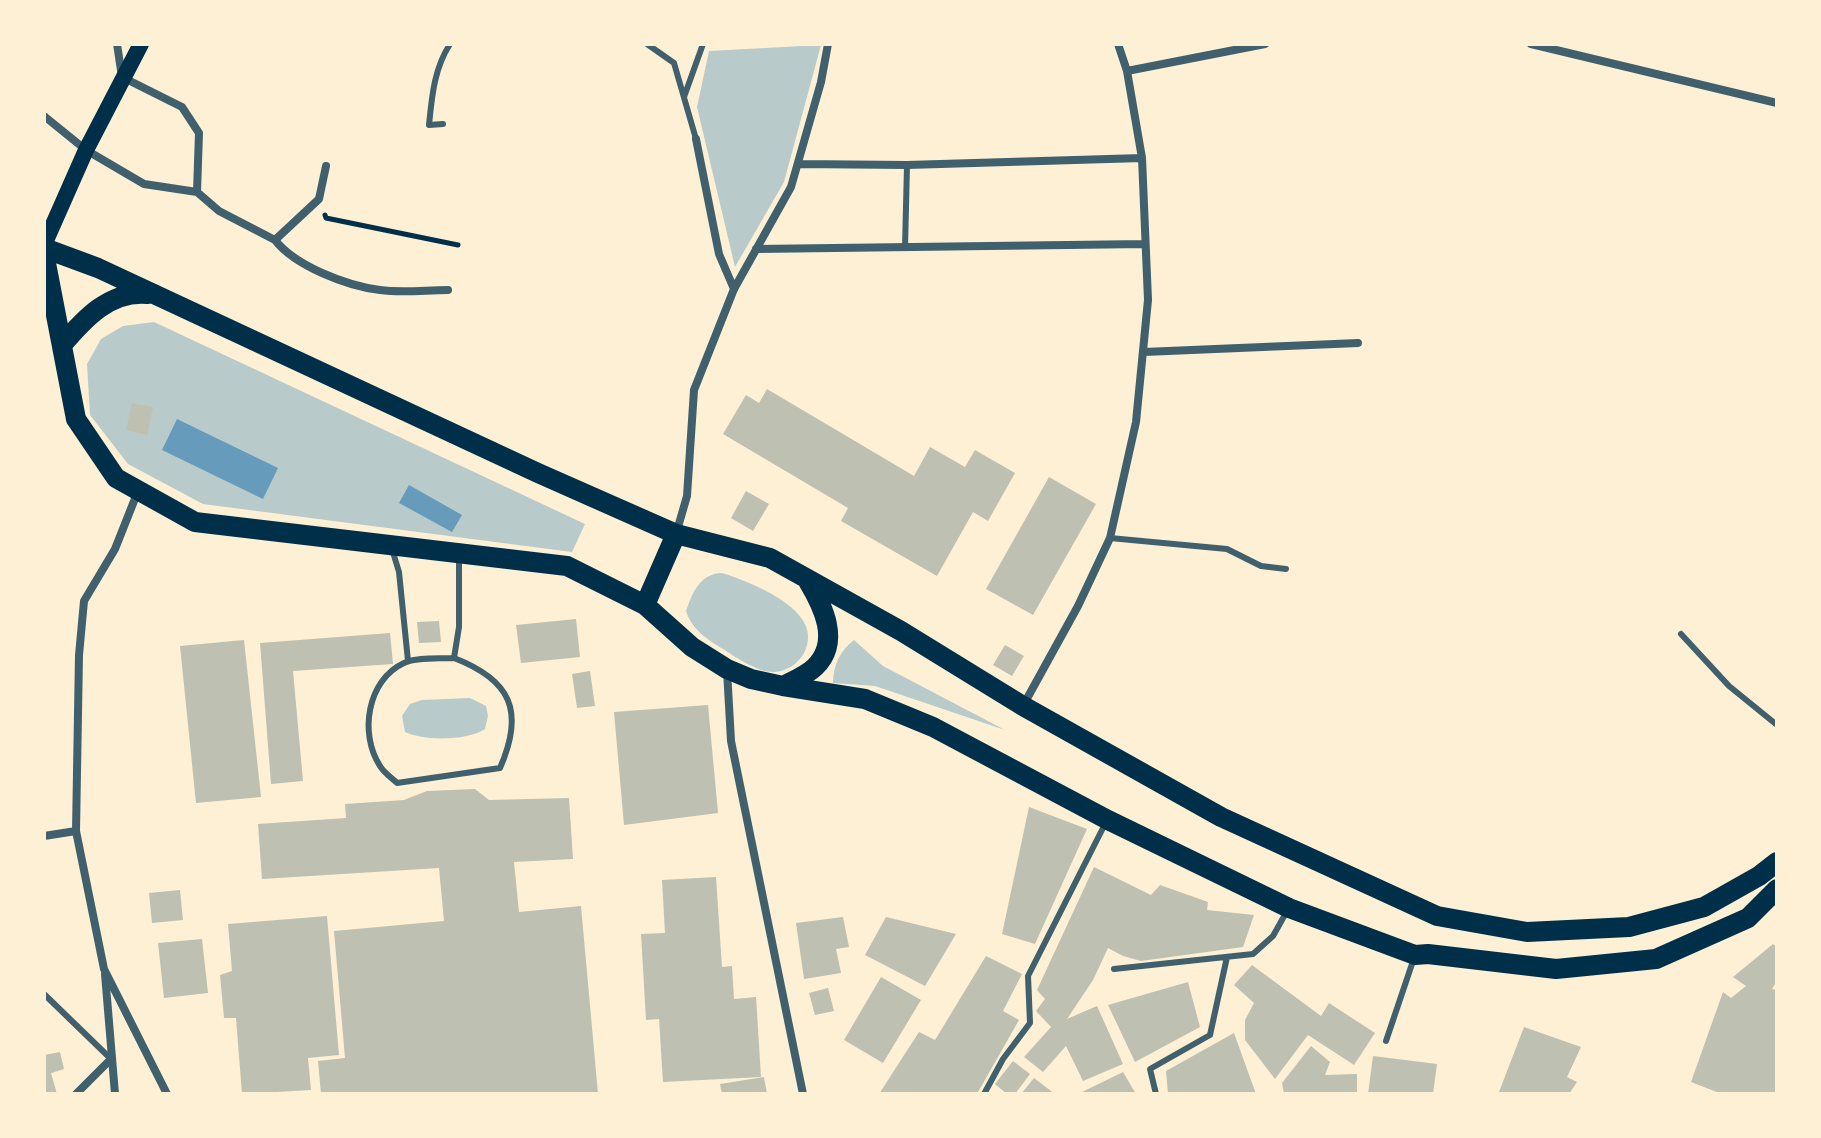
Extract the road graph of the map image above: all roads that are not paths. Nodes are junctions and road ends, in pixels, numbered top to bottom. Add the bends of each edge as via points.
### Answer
1 (117, 44) edge
2 (141, 44) edge
3 (450, 44) edge
4 (647, 44) edge
5 (703, 44) edge
6 (828, 44) edge
7 (1118, 44) edge
8 (1265, 44) edge
9 (1531, 44) edge
10 (1127, 71) junction
11 (122, 77) junction
12 (684, 97) junction
13 (1777, 103) edge
14 (44, 116) edge
15 (443, 124) dead end
16 (696, 139) joint
17 (86, 150) junction
18 (1142, 158) junction
19 (798, 164) junction
20 (907, 165) junction
21 (326, 166) dead end
22 (197, 192) junction
23 (275, 240) junction
24 (1145, 244) junction
25 (905, 248) junction
26 (44, 249) edge
27 (756, 249) junction
28 (734, 289) junction
29 (448, 290) dead end
30 (152, 295) junction
31 (1358, 343) dead end
32 (62, 345) junction
33 (1144, 352) junction
34 (138, 490) junction
35 (676, 534) junction
36 (1110, 538) junction
37 (391, 545) junction
38 (459, 553) junction
39 (1286, 569) dead end
40 (808, 579) junction
41 (645, 605) junction
42 (1681, 634) dead end
43 (454, 658) junction
44 (408, 661) junction
45 (727, 669) junction
46 (783, 686) junction
47 (1023, 706) junction
48 (1777, 725) edge
49 (1108, 820) junction
50 (76, 831) junction
51 (44, 836) edge
52 (1777, 862) edge
53 (1777, 889) edge
54 (1289, 908) junction
55 (1415, 955) junction
56 (1227, 957) junction
57 (104, 969) junction
58 (1114, 969) dead end
59 (44, 994) edge
60 (1386, 1041) dead end
61 (112, 1045) junction
62 (111, 1059) junction
63 (76, 1094) edge
64 (115, 1094) edge
65 (167, 1094) edge
66 (803, 1094) edge
67 (984, 1094) edge
68 (1156, 1094) edge

1 - 11 street
2 - 11 main road
3 - 15 lane via 434,81 429,125
4 - 12 lane via 674,63
5 - 12 lane
6 - 19 street
7 - 10 street
8 - 10 street
9 - 13 street
10 - 18 street
11 - 17 main road
11 - 22 street via 182,107 199,133
12 - 16 lane
14 - 17 street
16 - 28 street via 719,254
17 - 22 street via 144,184
17 - 26 main road
18 - 20 street
18 - 24 street
19 - 20 street
19 - 27 street
20 - 25 lane
21 - 23 street via 319,199
22 - 23 street via 219,211
23 - 29 street via 285,253 324,274 379,290
24 - 25 street
24 - 33 street
25 - 27 street
26 - 30 main road
26 - 32 main road
27 - 28 street
28 - 35 street via 694,390 688,485
30 - 32 main road via 115,298 86,317
30 - 35 main road
31 - 33 street
32 - 34 main road via 76,419 116,478
33 - 36 street via 1136,422
34 - 37 main road via 195,522
34 - 50 street via 115,549 84,601
35 - 40 main road via 770,558
35 - 41 main road
36 - 39 lane via 1227,549 1261,566
36 - 47 street
37 - 38 main road
37 - 44 lane via 399,572
38 - 41 main road via 567,566
38 - 43 lane
40 - 46 main road via 823,607 825,652 815,668
40 - 47 main road
41 - 45 main road via 692,647
42 - 48 lane via 1729,686
43 - 44 lane
43 - 44 lane via 495,678 507,698 513,720 511,743 500,768 397,783 380,768 370,745 368,720 374,696 388,675
45 - 46 main road
45 - 66 street via 731,741
46 - 49 main road via 865,699 933,727
47 - 52 main road via 1221,817 1437,916 1527,932 1629,927 1704,907
49 - 54 main road
49 - 67 lane via 1028,976 1030,1023
50 - 51 street
50 - 57 street
53 - 55 main road via 1748,918 1656,959 1556,969
54 - 55 main road
54 - 56 lane via 1273,936 1253,954
55 - 60 lane
56 - 58 lane
56 - 68 lane via 1210,1035 1150,1069
57 - 61 street
57 - 65 street
59 - 62 lane
61 - 62 street
61 - 64 street
62 - 63 street

